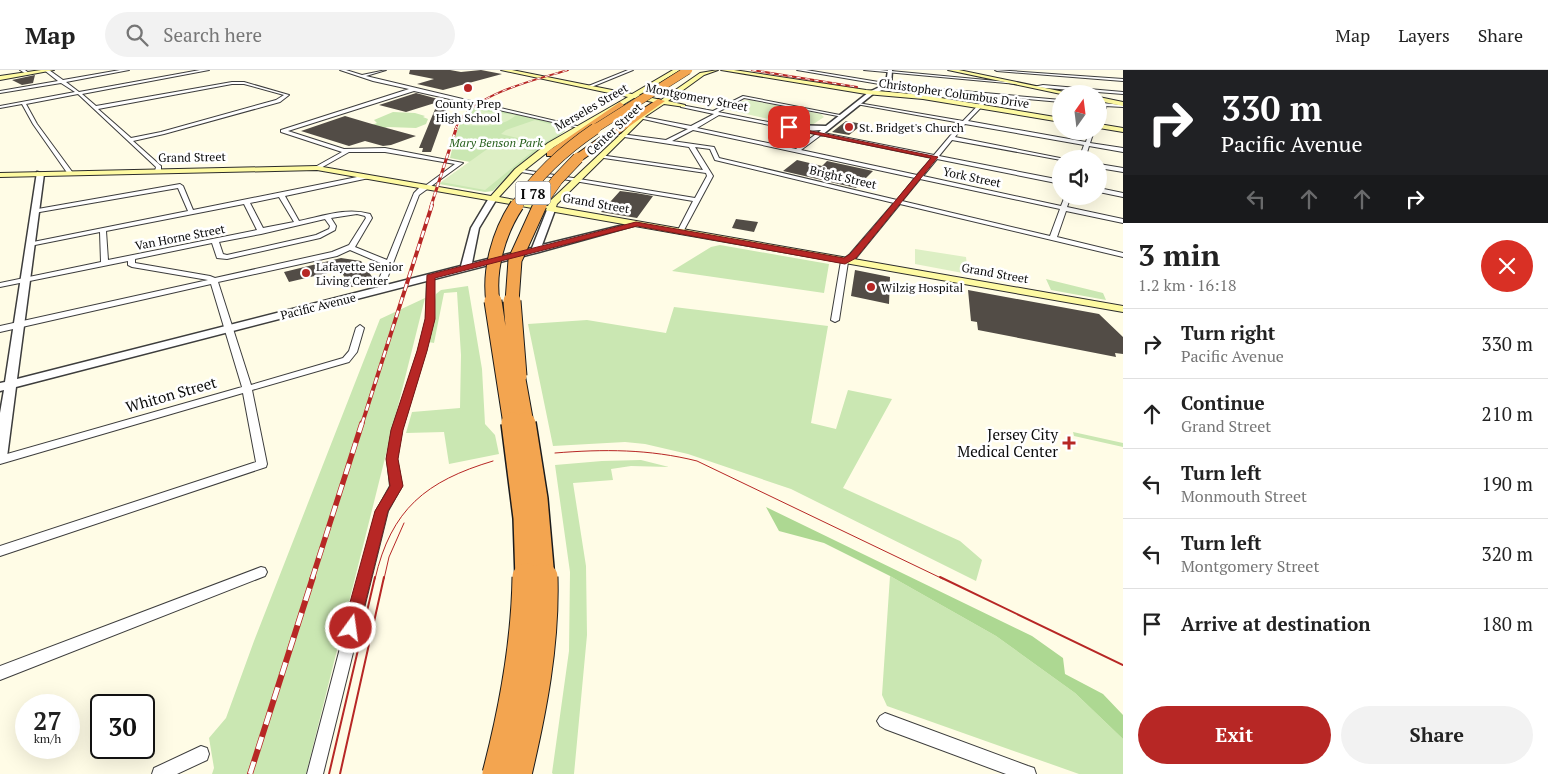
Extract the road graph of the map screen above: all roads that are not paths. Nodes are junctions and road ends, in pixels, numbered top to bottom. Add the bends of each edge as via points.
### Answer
1 (46, 70) edge
2 (52, 70) edge
3 (127, 70) edge
4 (208, 70) edge
5 (342, 70) edge
6 (384, 70) edge
7 (504, 70) edge
8 (616, 70) edge
9 (631, 70) edge
10 (675, 70) edge
11 (688, 70) edge
12 (716, 70) edge
13 (724, 70) edge
14 (733, 70) edge
15 (737, 70) edge
16 (799, 70) edge
17 (866, 70) edge
18 (951, 70) edge
19 (981, 70) edge
20 (997, 70) edge
21 (1072, 70) edge
22 (698, 71) edge
23 (890, 71) edge
24 (24, 72) edge
25 (747, 72) junction
26 (756, 74) junction
27 (362, 76) junction
28 (1078, 77) junction
29 (0, 78) edge
30 (985, 79) junction
31 (1123, 80) edge
32 (60, 81) junction
33 (578, 85) junction
34 (889, 85) junction
35 (1084, 85) edge
36 (588, 87) junction
37 (1035, 87) junction
38 (1052, 87) edge
39 (417, 89) junction
40 (1052, 90) edge
41 (0, 92) edge
42 (78, 92) junction
43 (872, 93) junction
44 (1108, 93) edge
45 (1123, 93) edge
46 (990, 94) junction
47 (634, 96) junction
48 (1052, 100) edge
49 (661, 101) junction
50 (23, 103) junction
51 (1108, 103) edge
52 (858, 104) junction
53 (620, 105) joint
54 (1123, 105) edge
55 (684, 106) joint
56 (978, 106) junction
57 (0, 107) edge
58 (94, 108) junction
59 (717, 113) junction
60 (843, 116) junction
61 (641, 117) junction
62 (1052, 118) edge
63 (967, 120) junction
64 (789, 127) junction
65 (692, 128) junction
66 (827, 128) junction
67 (1108, 128) edge
68 (581, 129) junction
69 (1123, 130) edge
70 (820, 134) junction
71 (621, 136) junction
72 (951, 138) junction
73 (129, 140) junction
74 (1090, 140) edge
75 (667, 142) junction
76 (1089, 144) junction
77 (691, 145) junction
78 (1086, 150) edge
79 (1123, 150) edge
80 (348, 151) junction
81 (796, 151) junction
82 (600, 157) junction
83 (935, 157) junction
84 (1052, 157) edge
85 (1107, 167) edge
86 (317, 168) junction
87 (1123, 170) edge
88 (158, 171) junction
89 (518, 171) junction
90 (708, 172) junction
91 (70, 173) junction
92 (40, 174) junction
93 (0, 175) edge
94 (366, 177) junction
95 (918, 178) junction
96 (575, 180) junction
97 (1052, 180) edge
98 (424, 188) junction
99 (1107, 192) edge
100 (281, 195) junction
101 (1123, 195) edge
102 (492, 200) junction
103 (698, 200) junction
104 (246, 201) junction
105 (898, 202) junction
106 (1064, 205) edge
107 (1063, 208) junction
108 (551, 210) junction
109 (34, 211) junction
110 (191, 212) junction
111 (327, 217) junction
112 (1123, 221) edge
113 (298, 224) junction
114 (636, 224) junction
115 (103, 230) junction
116 (261, 232) junction
117 (680, 232) junction
118 (1053, 238) junction
119 (215, 241) junction
120 (30, 244) junction
121 (347, 249) junction
122 (536, 250) junction
123 (1123, 255) edge
124 (131, 258) junction
125 (845, 261) junction
126 (105, 263) junction
127 (389, 264) junction
128 (466, 268) junction
129 (430, 277) junction
130 (25, 280) junction
131 (214, 281) junction
132 (0, 285) edge
133 (384, 289) junction
134 (1123, 309) edge
135 (836, 320) dead end
136 (18, 325) junction
137 (230, 328) junction
138 (360, 328) dead end
139 (0, 329) edge
140 (503, 373) junction
141 (5, 386) edge
142 (247, 388) junction
143 (519, 390) junction
144 (0, 458) edge
145 (0, 551) edge
146 (261, 572) dead end
147 (0, 673) edge
148 (886, 721) dead end
149 (201, 754) dead end
150 (160, 774) edge
151 (315, 774) edge
152 (496, 774) edge
153 (518, 774) edge
154 (1028, 774) edge

1 - 2 main road
1 - 24 main road
1 - 32 street
3 - 32 street
4 - 42 street
5 - 27 street
6 - 27 street
7 - 33 main road, Montgomery Street
8 - 33 street
9 - 36 street
10 - 47 main road, Merseles Street
11 - 140 highway, I 78, bridge via 571,147 521,195 510,212 499,237 491,280
12 - 22 main road
13 - 26 main road, Christopher Columbus Drive
14 - 25 main road, Christopher Columbus Drive
15 - 25 main road, Christopher Columbus Drive
16 - 34 street
17 - 23 street
18 - 30 main road
19 - 30 street
20 - 28 street
21 - 28 street
22 - 49 main road, Center Street
22 - 143 highway, I 78, bridge via 577,149 543,181 518,216 506,244 502,278
23 - 30 street
23 - 34 street
24 - 29 main road
25 - 26 main road, Christopher Columbus Drive
26 - 43 main road, Christopher Columbus Drive
27 - 39 street
28 - 31 street
28 - 35 street
30 - 37 main road
30 - 46 street
32 - 41 street
32 - 42 street
33 - 36 main road, Montgomery Street
34 - 43 street
34 - 46 street
36 - 47 main road, Montgomery Street
37 - 38 street
37 - 40 main road
39 - 68 street
39 - 80 street via 283,131
42 - 50 street
42 - 58 street
43 - 52 street
43 - 56 main road, Christopher Columbus Drive
44 - 45 street
46 - 48 street
46 - 56 street
47 - 49 main road, Montgomery Street
47 - 53 main road, Merseles Street
49 - 55 main road, Montgomery Street
49 - 61 main road, Center Street
49 - 143 highway, bridge via 578,158 542,200 512,276
50 - 57 street
50 - 91 street
51 - 54 main road
52 - 60 street
52 - 63 street
53 - 68 highway
55 - 59 street, Montgomery Street
56 - 62 main road, Christopher Columbus Drive
56 - 63 street
58 - 73 street
58 - 73 street via 232,83 244,83 287,95 278,101
59 - 60 street via 743,98
59 - 64 street, Montgomery Street
59 - 65 street
60 - 66 street
61 - 65 street, York Street
61 - 71 main road, Center Street
63 - 72 street
63 - 76 street
64 - 66 street
64 - 70 street, Montgomery Street
65 - 75 street
65 - 81 street, York Street
66 - 70 street
67 - 69 main road
68 - 89 main road, Merseles Street via 544,150
68 - 140 highway, bridge via 519,184 499,210 488,236 482,280 486,315
70 - 81 street
70 - 83 street, Montgomery Street
71 - 75 street, Bright Street
71 - 82 main road, Center Street
72 - 83 street
72 - 84 street
73 - 88 street via 158,167
74 - 76 street
75 - 77 street, Bright Street
76 - 78 street
76 - 79 street
77 - 90 street
77 - 105 street, Bright Street via 712,148 718,159
80 - 86 street
80 - 98 street via 383,150 460,163
81 - 95 street, York Street
82 - 90 street
82 - 96 main road, Center Street
83 - 95 street
83 - 97 street, Montgomery Street
85 - 87 street
86 - 88 main road, Grand Street
86 - 94 main road, Grand Street
88 - 91 main road, Grand Street
89 - 96 street
89 - 102 main road, Merseles Street
90 - 103 street via 710,176
91 - 92 main road, Grand Street
92 - 93 main road, Grand Street
92 - 109 street
94 - 98 main road, Grand Street
94 - 100 street
95 - 105 street
95 - 107 street, York Street
96 - 103 street
96 - 108 main road, Center Street via 552,203
98 - 102 main road, Grand Street
98 - 127 street via 416,194
99 - 101 street
100 - 104 street
100 - 113 street
102 - 108 main road, Grand Street
102 - 128 street, Merseles Street via 475,228
103 - 117 street
104 - 110 street
104 - 116 street
105 - 118 street, Bright Street
105 - 125 street via 853,256
106 - 107 street
107 - 112 street, York Street
107 - 118 street
108 - 114 main road, Grand Street
108 - 122 street
109 - 110 street via 180,186
109 - 120 street
110 - 115 street
111 - 113 street, Van Horne Street
111 - 119 street via 332,230 318,237 236,255 220,256
111 - 121 street, Van Horne Street via 357,212 368,215
113 - 116 street, Van Horne Street
114 - 117 main road, Grand Street
114 - 122 street, Pacific Avenue
115 - 120 street
115 - 126 street
116 - 119 street, Van Horne Street
117 - 125 main road, Grand Street
118 - 123 street, Bright Street
119 - 124 street, Van Horne Street
120 - 130 street
121 - 127 street
121 - 131 street
122 - 128 street, Pacific Avenue
124 - 126 street, Van Horne Street
124 - 131 street via 132,265
125 - 134 main road, Grand Street
125 - 135 street
126 - 130 street, Van Horne Street
127 - 133 street
128 - 129 street, Pacific Avenue
129 - 133 street, Pacific Avenue
129 - 151 street via 430,319 397,430 392,459 396,486 382,511
130 - 132 street, Van Horne Street
130 - 136 street
131 - 136 street
131 - 137 street
133 - 137 street, Pacific Avenue
136 - 139 street
136 - 141 street
137 - 141 street, Pacific Avenue
137 - 142 street
138 - 142 street, Whiton Street via 346,360
140 - 152 highway, I 78, bridge via 522,498 526,574 520,659
141 - 144 street
142 - 144 street, Whiton Street
142 - 145 street via 262,464
143 - 153 highway, I 78, bridge via 537,497 544,582 538,670
146 - 147 street
148 - 154 street
149 - 150 street

